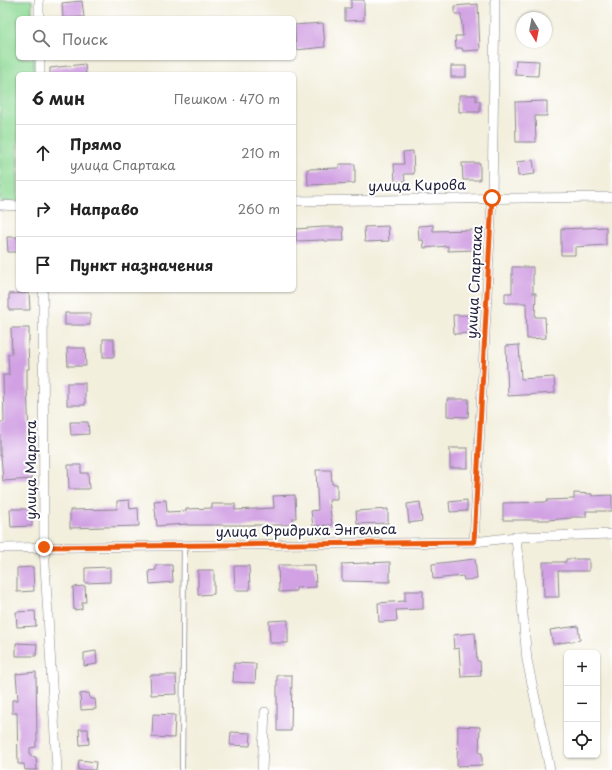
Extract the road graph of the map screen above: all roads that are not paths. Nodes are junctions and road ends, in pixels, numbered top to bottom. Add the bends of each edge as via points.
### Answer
1 (39, 0) edge
2 (495, 0) edge
3 (39, 16) edge
4 (40, 60) edge
5 (40, 72) edge
6 (612, 197) edge
7 (492, 198) junction
8 (296, 201) edge
9 (0, 205) edge
10 (16, 206) edge
11 (43, 292) edge
12 (612, 534) edge
13 (516, 537) junction
14 (474, 542) junction
15 (184, 546) junction
16 (44, 547) junction
17 (0, 548) edge
18 (265, 712) dead end
19 (57, 770) edge
20 (182, 770) edge
21 (262, 770) edge
22 (550, 770) edge

1 - 3 street
2 - 7 street, улица Спартака
4 - 5 street
6 - 7 street, улица Кирова
7 - 8 street, улица Кирова
7 - 14 street, улица Спартака
9 - 10 street
11 - 16 street, улица Марата
12 - 13 street, улица Фридриха Энгельса
13 - 14 street, улица Фридриха Энгельса
13 - 22 street via 528,660
14 - 15 street, улица Фридриха Энгельса
15 - 16 street, улица Фридриха Энгельса
15 - 20 lane
16 - 17 street, улица Фридриха Энгельса
16 - 19 street, улица Марата
18 - 21 street

